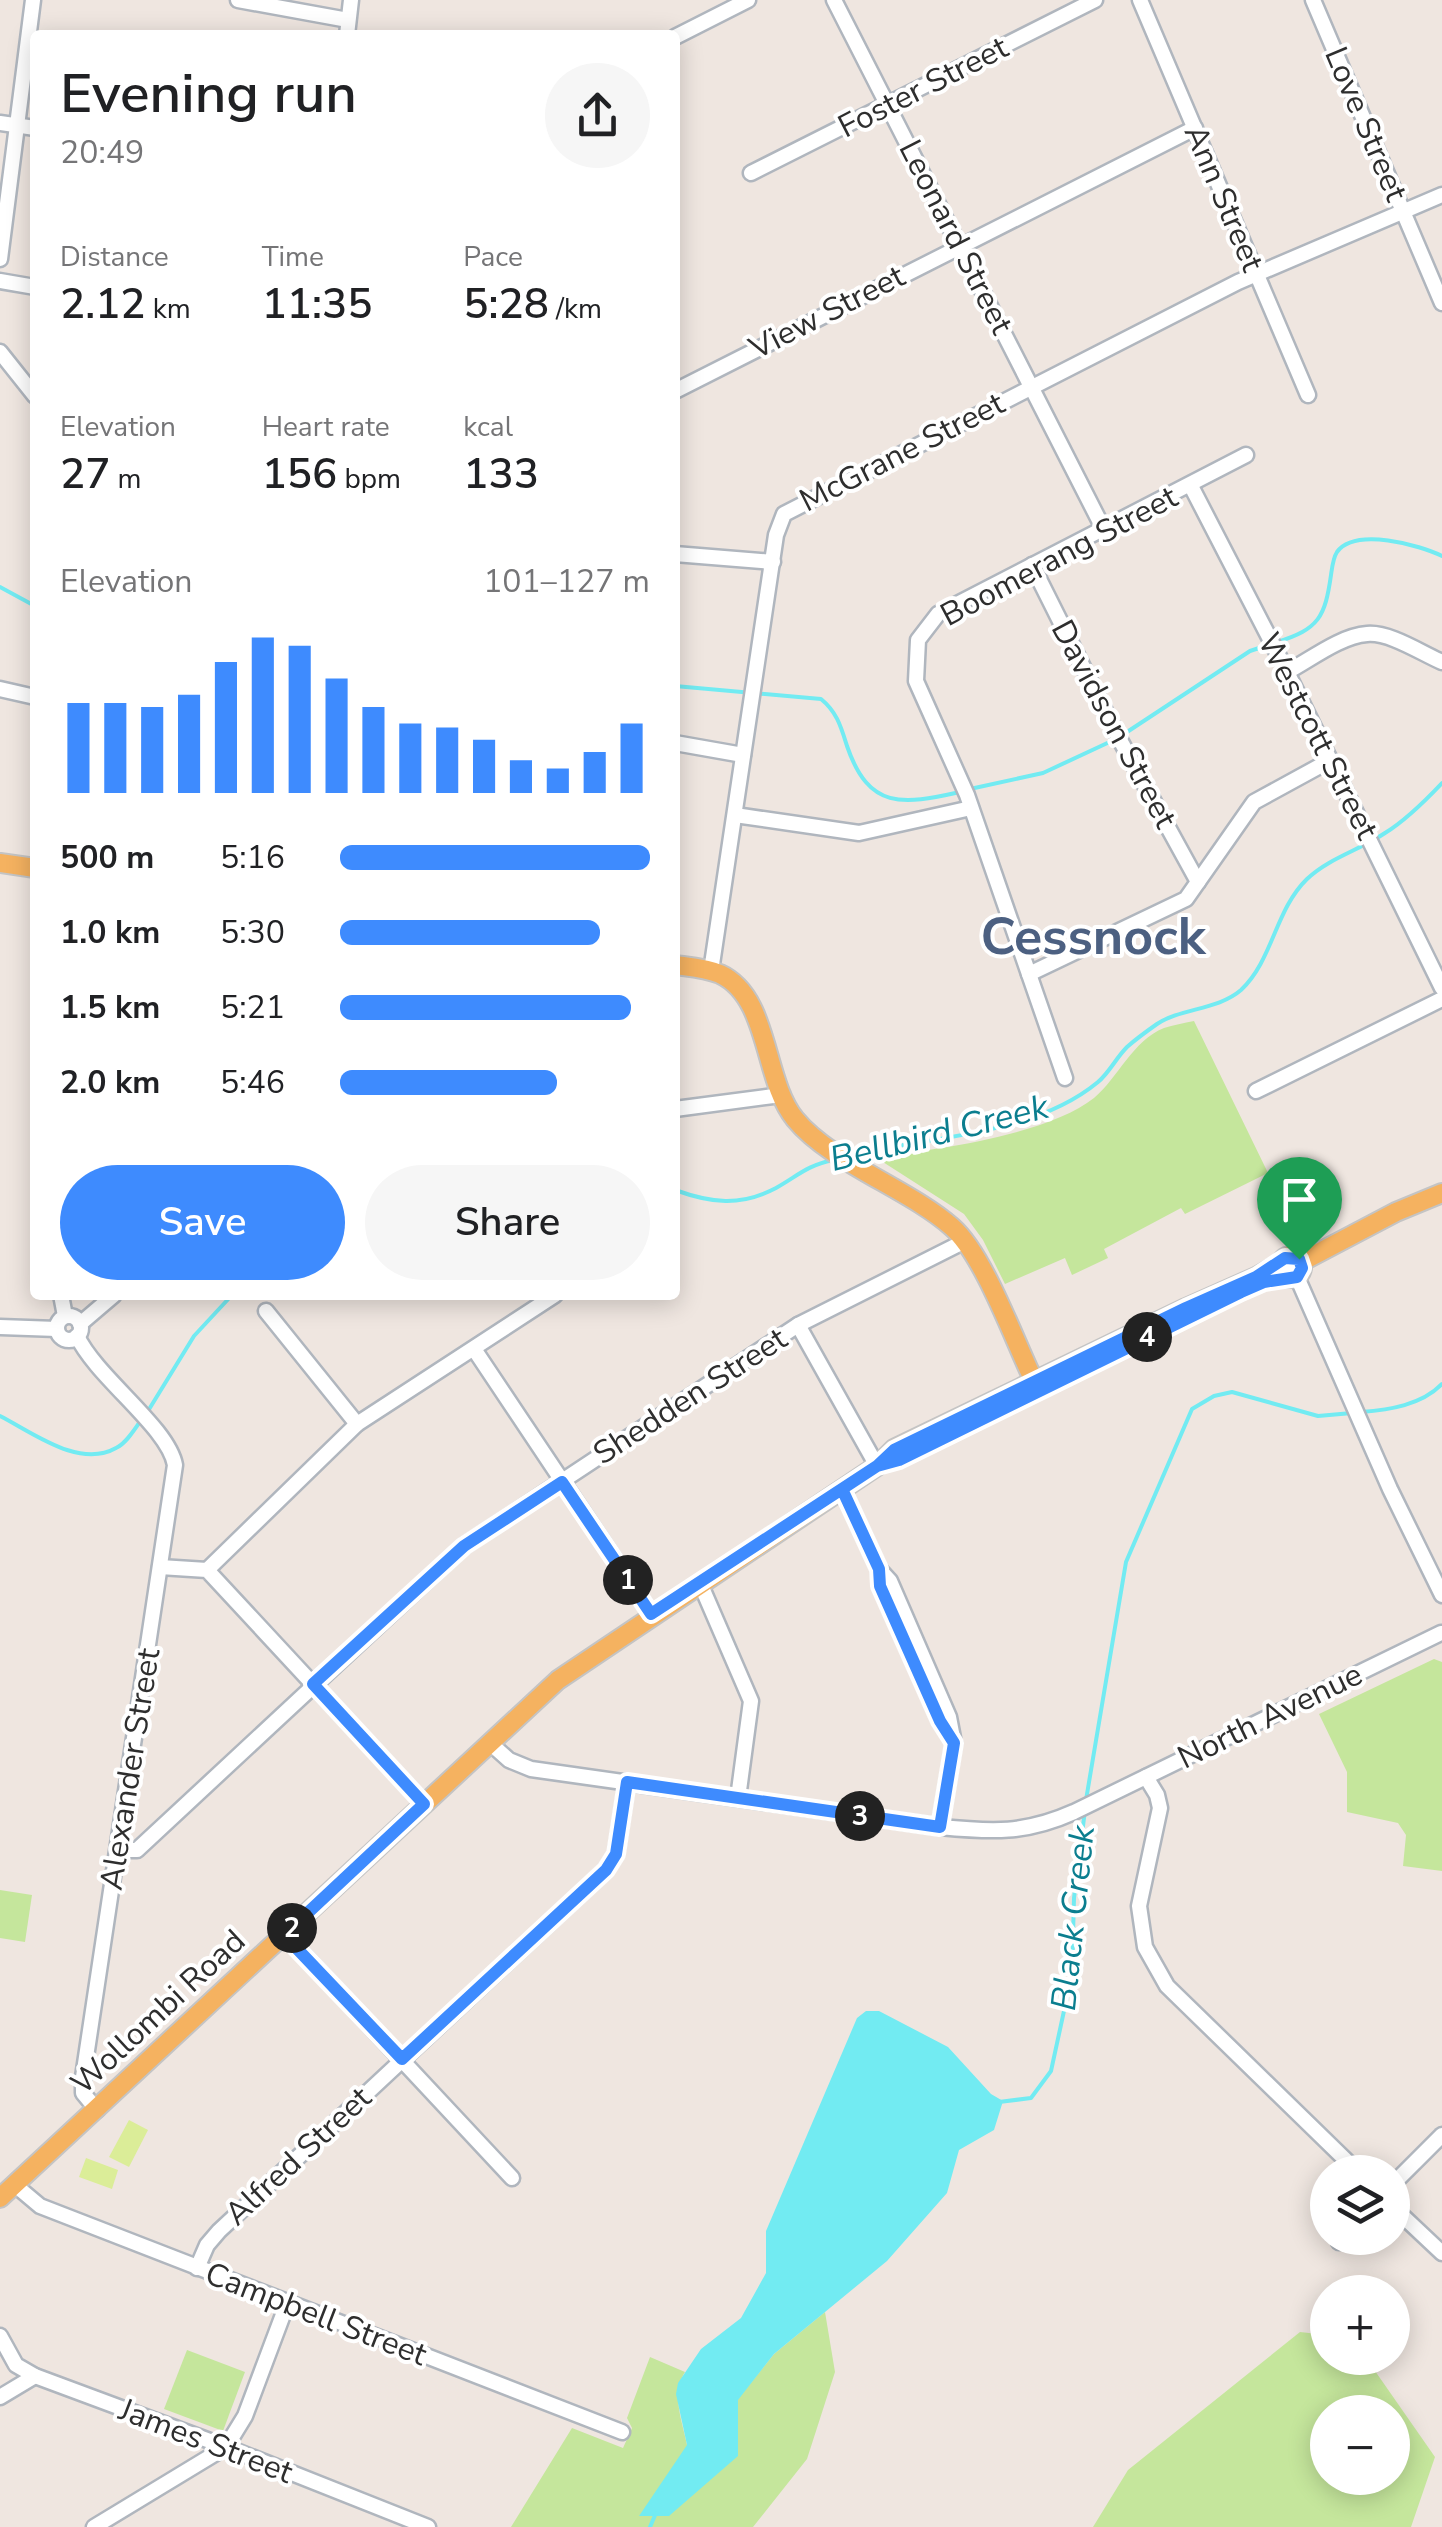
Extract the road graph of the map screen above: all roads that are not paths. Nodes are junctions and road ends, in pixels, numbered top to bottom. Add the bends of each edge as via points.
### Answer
1 (33, 0) edge
2 (238, 0) edge
3 (351, 0) edge
4 (748, 0) edge
5 (834, 0) edge
6 (1095, 0) edge
7 (1140, 0) edge
8 (1313, 0) edge
9 (347, 28) edge
10 (680, 34) edge
11 (888, 105) junction
12 (0, 123) edge
13 (17, 126) junction
14 (30, 127) edge
15 (1195, 128) junction
16 (751, 174) dead end
17 (1442, 196) edge
18 (1404, 211) junction
19 (960, 245) junction
20 (0, 259) edge
21 (1255, 273) junction
22 (0, 281) edge
23 (30, 286) edge
24 (1442, 303) edge
25 (0, 352) edge
26 (1031, 386) junction
27 (680, 388) edge
28 (30, 390) edge
29 (1308, 395) dead end
30 (1246, 455) dead end
31 (1191, 486) junction
32 (1104, 528) junction
33 (680, 554) edge
34 (773, 562) junction
35 (1032, 565) junction
36 (1442, 662) edge
37 (1287, 672) junction
38 (0, 689) edge
39 (30, 696) edge
40 (680, 744) edge
41 (744, 755) junction
42 (1329, 761) junction
43 (966, 796) junction
44 (735, 815) junction
45 (0, 863) edge
46 (30, 867) edge
47 (1198, 882) junction
48 (680, 966) edge
49 (711, 970) junction
50 (1029, 974) junction
51 (1442, 988) edge
52 (1442, 999) edge
53 (1066, 1078) dead end
54 (1256, 1091) dead end
55 (781, 1095) junction
56 (680, 1108) edge
57 (1442, 1185) edge
58 (1442, 1193) edge
59 (1396, 1212) junction
60 (964, 1241) junction
61 (1291, 1269) junction
62 (62, 1300) edge
63 (109, 1300) edge
64 (547, 1300) edge
65 (266, 1311) dead end
66 (61, 1323) junction
67 (798, 1325) junction
68 (0, 1327) edge
69 (79, 1330) junction
70 (474, 1348) junction
71 (1082, 1368) junction
72 (1034, 1381) junction
73 (998, 1410) junction
74 (357, 1424) junction
75 (877, 1466) junction
76 (562, 1482) junction
77 (842, 1489) junction
78 (160, 1567) junction
79 (207, 1570) junction
80 (700, 1583) junction
81 (1442, 1595) edge
82 (651, 1614) junction
83 (1442, 1618) edge
84 (1441, 1634) edge
85 (313, 1684) junction
86 (490, 1744) junction
87 (1146, 1777) junction
88 (627, 1782) junction
89 (738, 1798) junction
90 (424, 1804) junction
91 (940, 1827) junction
92 (118, 1850) junction
93 (284, 1935) junction
94 (402, 2059) junction
95 (96, 2110) junction
96 (1442, 2135) edge
97 (1341, 2155) edge
98 (1410, 2166) edge
99 (512, 2178) dead end
100 (16, 2185) junction
101 (0, 2198) edge
102 (1410, 2223) edge
103 (1442, 2254) edge
104 (197, 2268) junction
105 (287, 2304) junction
106 (0, 2336) edge
107 (35, 2376) junction
108 (0, 2397) edge
109 (622, 2432) dead end
110 (226, 2447) junction
111 (113, 2522) edge
112 (402, 2523) edge
113 (94, 2527) edge
114 (428, 2527) edge

1 - 13 street
2 - 9 street
3 - 9 street
4 - 10 street
5 - 11 street, Leonard Street
6 - 11 street, Foster Street
7 - 15 street, Ann Street
8 - 18 street, Love Street
11 - 16 street, Foster Street
11 - 19 street, Leonard Street
12 - 13 street
13 - 14 street
13 - 20 street
15 - 19 street, View Street
15 - 21 street, Ann Street
17 - 18 street, McGrane Street
18 - 21 street, McGrane Street
18 - 24 street, Love Street
19 - 26 street, Leonard Street
19 - 27 street, View Street
21 - 26 street, McGrane Street
21 - 29 street, Ann Street
22 - 23 street
25 - 28 street
26 - 32 street, Leonard Street
26 - 34 street, McGrane Street via 788,510 779,522
30 - 31 street, Boomerang Street
31 - 32 street, Boomerang Street
31 - 37 street, Westcott Street
32 - 35 street, Boomerang Street
33 - 34 street
34 - 41 street, McGrane Street
35 - 43 street, Boomerang Street via 938,614 918,640 916,681
35 - 47 street, Davidson Street
36 - 37 street via 1366,634
37 - 42 street, Westcott Street
38 - 39 street
40 - 41 street
41 - 44 street, McGrane Street
42 - 47 street via 1254,802
42 - 51 street, Westcott Street
43 - 44 street via 859,833
43 - 50 street, Boomerang Street
44 - 49 street, McGrane Street
45 - 46 main road
47 - 50 street via 1186,899
48 - 49 main road
49 - 55 main road via 748,1002
50 - 53 street, Boomerang Street
52 - 54 street
55 - 56 street
55 - 60 main road via 798,1124 945,1221
57 - 59 main road, Wollombi Road
58 - 59 main road, Wollombi Road
59 - 61 main road, Wollombi Road
60 - 67 street, Shedden Street
60 - 72 main road
61 - 71 main road, Wollombi Road
61 - 72 main road, Wollombi Road via 1256,1277
61 - 81 street
62 - 66 street
63 - 69 street
64 - 70 street
65 - 74 street
66 - 68 street
66 - 69 street via 76,1318
66 - 69 street via 63,1338
67 - 75 street
67 - 76 street, Shedden Street
69 - 78 street, Alexander Street via 130,1404 168,1444 175,1465
70 - 74 street
70 - 76 street
71 - 72 main road
71 - 73 main road, Wollombi Road
72 - 73 main road
72 - 75 main road, Wollombi Road via 894,1450
73 - 75 main road, Wollombi Road
74 - 79 street
75 - 77 main road, Wollombi Road
76 - 82 street
76 - 85 street, Shedden Street via 464,1546
77 - 80 main road, Wollombi Road
77 - 91 street via 950,1716 954,1743
78 - 79 street
78 - 92 street, Alexander Street
79 - 85 street
80 - 82 main road, Wollombi Road
80 - 89 street via 751,1701
82 - 86 main road, Wollombi Road via 558,1680
83 - 84 street
84 - 87 street, North Avenue
85 - 90 street
85 - 92 street, Shedden Street via 137,1850
86 - 88 street, North Avenue via 523,1766
86 - 90 main road, Wollombi Road
87 - 91 street, North Avenue via 1023,1830
87 - 97 street via 1160,1808 1139,1906 1145,1948 1167,1986
88 - 89 street, North Avenue
88 - 94 street, Alfred Street via 616,1854 606,1870
89 - 91 street, North Avenue
90 - 93 main road, Wollombi Road
92 - 95 street, Alexander Street via 83,2076 83,2093
93 - 94 street
93 - 95 main road, Wollombi Road
94 - 99 street
94 - 104 street, Alfred Street via 212,2238
95 - 100 main road, Wollombi Road
96 - 98 street
100 - 101 main road, Wollombi Road
100 - 104 street, Campbell Street via 40,2206
102 - 103 street
104 - 105 street, Campbell Street
105 - 109 street, Campbell Street
105 - 110 street via 250,2406
106 - 107 street, James Street via 16,2365
107 - 108 street
107 - 110 street, James Street
110 - 111 street
110 - 112 street, James Street
111 - 113 street
112 - 114 street, James Street

